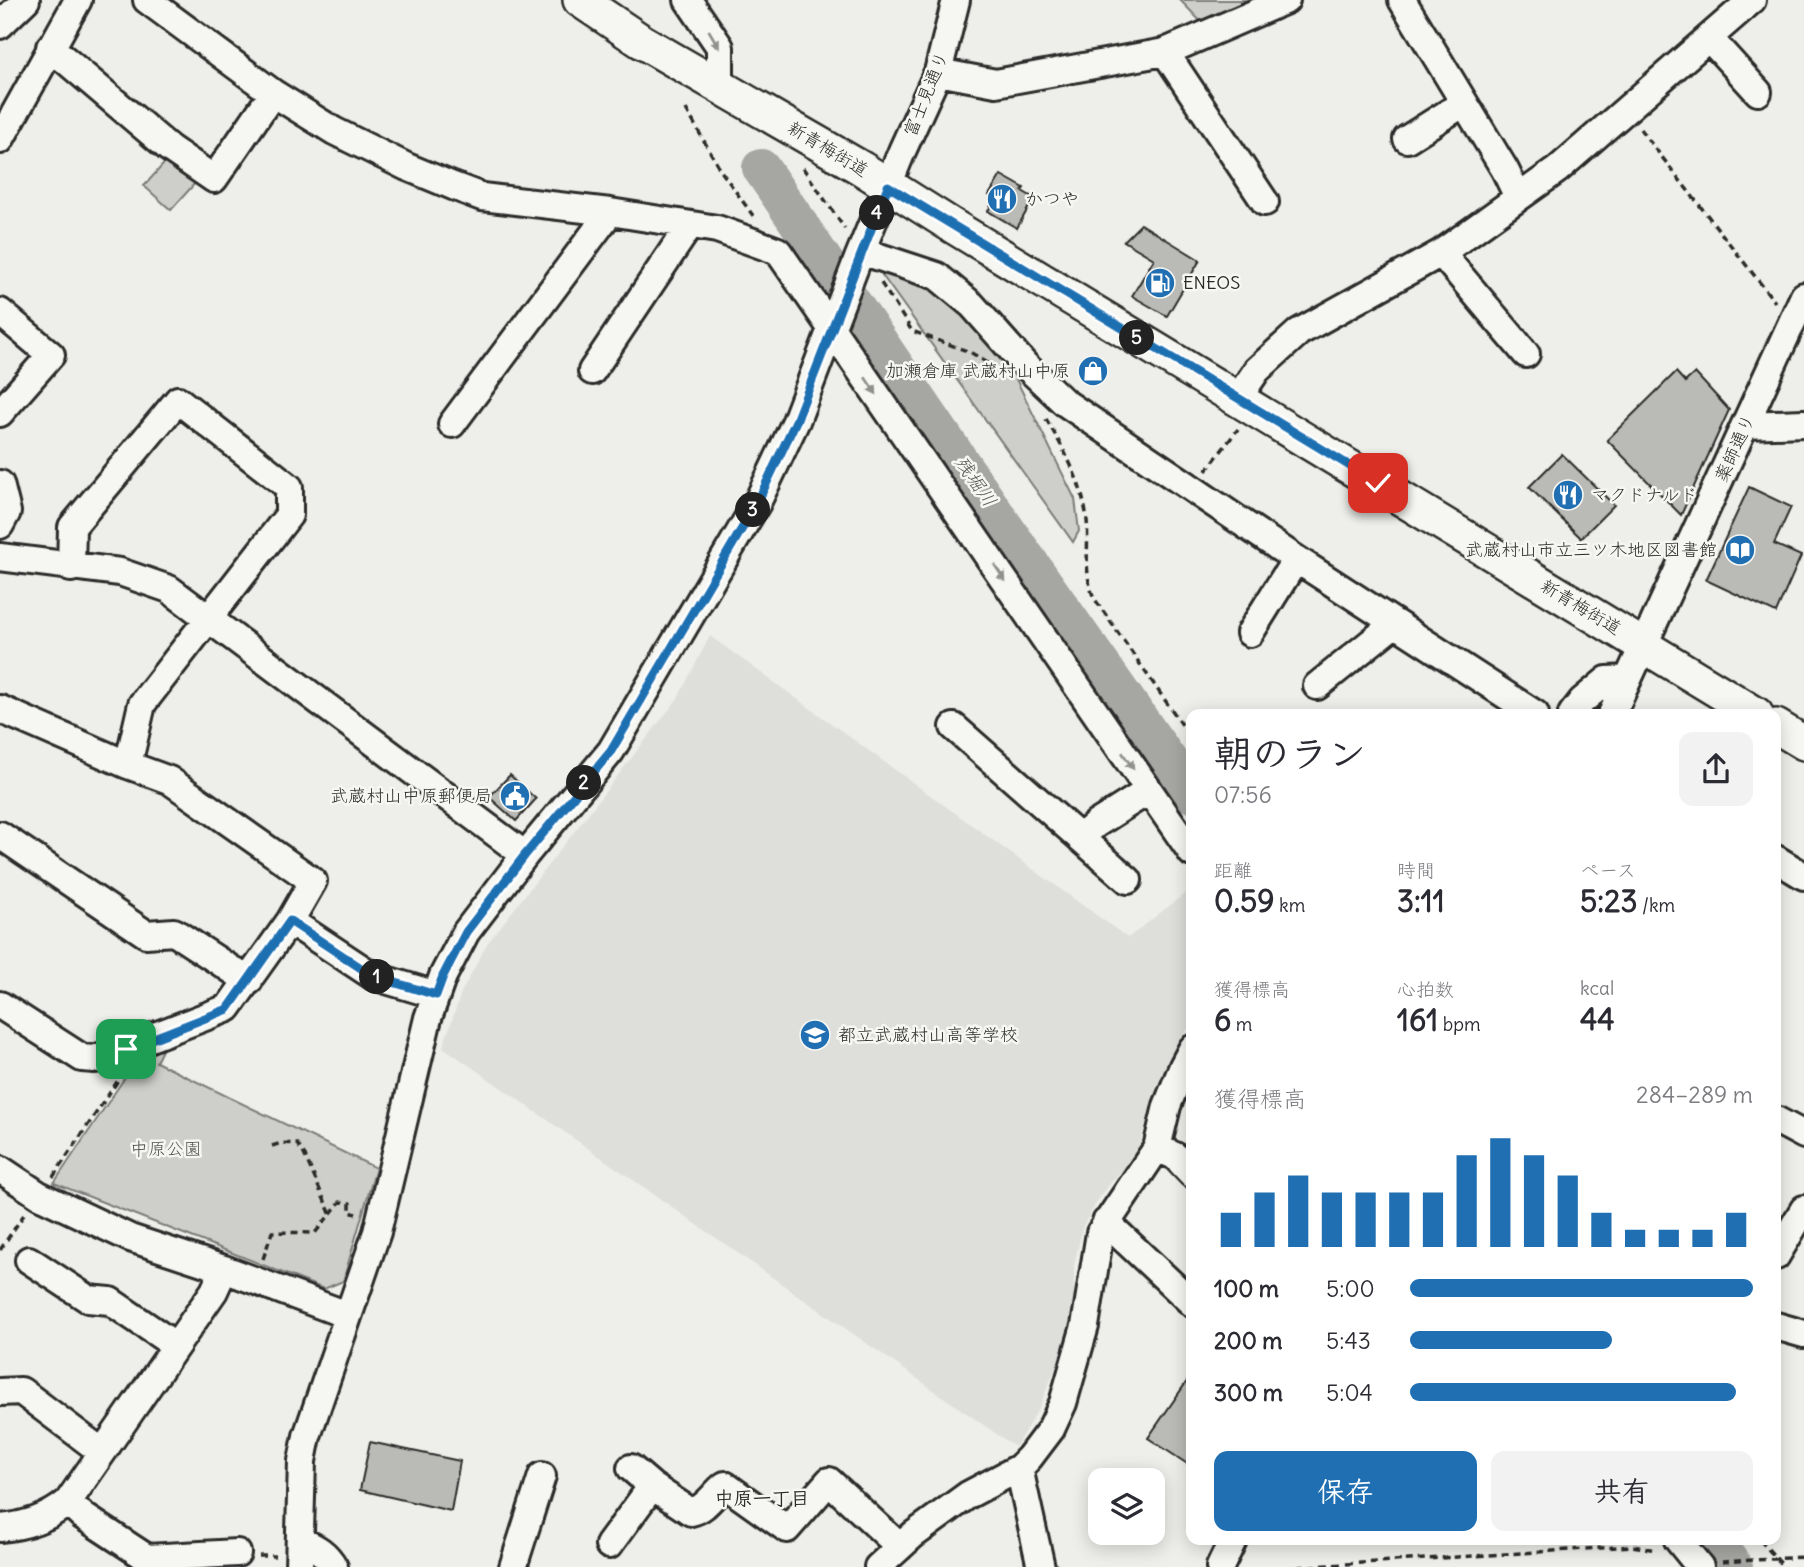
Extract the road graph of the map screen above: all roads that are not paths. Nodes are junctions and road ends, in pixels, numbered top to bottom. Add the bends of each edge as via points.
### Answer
1 (26, 0) edge
2 (78, 0) edge
3 (147, 0) edge
4 (580, 0) edge
5 (688, 0) edge
6 (956, 0) edge
7 (1286, 0) edge
8 (1402, 0) edge
9 (1752, 0) edge
10 (0, 25) edge
11 (1709, 38) junction
12 (50, 47) junction
13 (1165, 52) junction
14 (938, 72) junction
15 (720, 85) junction
16 (1758, 92) dead end
17 (273, 93) junction
18 (1464, 103) junction
19 (1407, 139) dead end
20 (0, 140) edge
21 (888, 186) junction
22 (1518, 197) junction
23 (1265, 202) dead end
24 (610, 212) junction
25 (691, 225) junction
26 (1441, 253) junction
27 (862, 255) junction
28 (1804, 296) edge
29 (0, 312) edge
30 (834, 326) junction
31 (1526, 354) dead end
32 (592, 371) dead end
33 (1246, 403) junction
34 (0, 413) edge
35 (1804, 423) edge
36 (452, 424) dead end
37 (1745, 425) junction
38 (0, 484) edge
39 (0, 524) edge
40 (0, 557) edge
41 (1296, 559) junction
42 (71, 568) junction
43 (208, 618) junction
44 (1394, 624) junction
45 (1250, 633) dead end
46 (1645, 646) junction
47 (1628, 679) junction
48 (1317, 686) dead end
49 (0, 709) edge
50 (1527, 709) edge
51 (1576, 709) edge
52 (1614, 709) edge
53 (1748, 709) edge
54 (954, 727) dead end
55 (1781, 729) edge
56 (1804, 743) edge
57 (128, 765) junction
58 (1148, 791) junction
59 (0, 835) edge
60 (1080, 838) junction
61 (1186, 845) edge
62 (525, 855) junction
63 (1781, 862) edge
64 (1804, 876) edge
65 (1128, 880) dead end
66 (290, 921) junction
67 (249, 981) junction
68 (436, 995) junction
69 (0, 1004) edge
70 (1186, 1060) edge
71 (1157, 1148) junction
72 (1186, 1168) edge
73 (0, 1169) edge
74 (1804, 1209) edge
75 (1106, 1222) junction
76 (1781, 1248) edge
77 (29, 1260) dead end
78 (224, 1269) junction
79 (1186, 1297) edge
80 (347, 1315) junction
81 (1781, 1327) edge
82 (1804, 1334) edge
83 (176, 1346) junction
84 (0, 1392) edge
85 (102, 1452) junction
86 (631, 1468) dead end
87 (1019, 1468) junction
88 (542, 1476) dead end
89 (652, 1486) junction
90 (68, 1502) junction
91 (0, 1528) edge
92 (301, 1541) junction
93 (609, 1545) dead end
94 (1231, 1545) edge
95 (900, 1547) junction
96 (1673, 1547) edge
97 (237, 1553) dead end
98 (1709, 1565) edge
99 (299, 1567) edge
100 (334, 1567) edge
101 (513, 1567) edge
102 (878, 1567) edge
103 (1041, 1567) edge
104 (1220, 1567) edge

1 - 10 street
2 - 12 street
3 - 17 street
4 - 15 main road, 新青梅街道
5 -> 15 street via 720,47
6 - 14 street, 富士見通り
7 - 13 street
8 - 18 street
9 - 11 street
11 - 16 street
11 - 22 street via 1557,170
12 - 17 street via 169,148 214,179
12 - 20 street
13 - 14 street via 996,83
13 - 23 street
14 - 21 street, 富士見通り
15 - 21 main road, 新青梅街道
17 - 24 street via 334,131 482,197
18 - 19 street
18 - 22 street
21 - 27 street, 富士見通り
21 - 33 main road, 新青梅街道
22 - 26 street
24 - 25 street
24 - 36 street
25 - 30 street via 717,229 778,251
25 - 32 street
26 - 31 street
26 - 33 street via 1299,332 1257,370
27 - 30 street, 富士見通り
27 - 41 street via 943,280 1064,402
28 - 37 street, 薬師通り
29 - 34 street via 51,355
30 -> 58 street
30 - 62 street, 富士見通り via 796,421 750,515 611,751
33 - 46 main road, 新青梅街道
35 - 37 street
37 - 46 street, 薬師通り
38 - 39 street via 7,512
40 - 42 street
41 - 44 street
41 - 45 street
42 - 43 street via 120,572 169,589
42 - 43 street via 72,527 178,400 289,487 289,515
43 - 57 street via 142,704
43 - 62 street
44 - 48 street
44 - 50 street
46 - 47 street, 薬師通り
46 - 53 main road, 新青梅街道
47 - 51 street via 1607,680
47 - 52 street, 薬師通り
49 - 57 street
54 - 60 street
55 - 56 main road
57 - 66 street via 169,780 313,881
58 - 60 street
58 - 61 street
59 - 67 street via 146,934 174,932
60 - 65 street
62 - 68 street, 富士見通り via 466,932
63 - 64 street
66 - 67 street
66 - 68 street via 373,976
67 - 69 street via 228,1009 88,1060
68 - 80 street, 富士見通り via 377,1232
70 - 71 street via 1167,1106
71 - 72 street
71 - 75 street
73 - 78 street via 39,1195 130,1238
74 - 76 street
75 - 79 street
75 - 87 street via 1097,1243 1089,1309 1063,1403 1043,1440
77 - 83 street via 88,1299 110,1301
78 - 80 street
78 - 83 street via 214,1292
80 - 92 street, 富士見通り via 307,1436 302,1461
81 - 82 street
83 - 85 street
84 - 85 street via 21,1391
85 - 90 street
86 - 89 street
87 - 95 street via 968,1494
87 - 103 street
88 - 101 street
89 - 93 street
89 - 95 street via 696,1512 725,1485 787,1529 829,1481
90 - 91 street via 46,1516
90 - 97 street via 147,1558
92 - 99 street, 富士見通り
92 - 100 street via 316,1547
94 - 104 street
95 - 102 street
96 - 98 street

